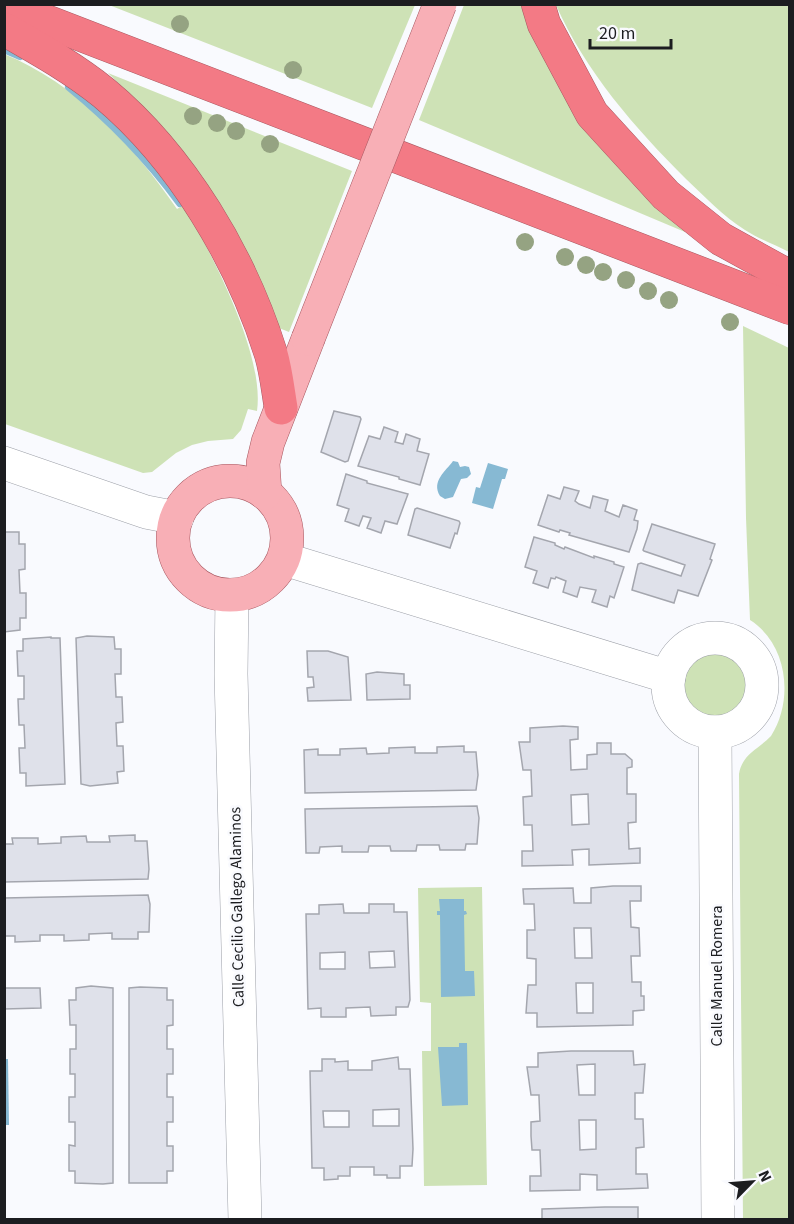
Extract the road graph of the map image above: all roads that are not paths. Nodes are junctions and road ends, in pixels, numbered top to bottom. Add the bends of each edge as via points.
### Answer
1 (4, 4) edge
2 (440, 4) edge
3 (538, 4) edge
4 (4, 29) edge
5 (789, 277) edge
6 (789, 308) edge
7 (281, 408) junction
8 (268, 442) junction
9 (4, 463) edge
10 (232, 480) junction
11 (265, 492) junction
12 (177, 518) junction
13 (284, 559) junction
14 (232, 595) junction
15 (669, 677) junction
16 (716, 732) junction
17 (244, 1220) edge
18 (718, 1220) edge

1 - 6 highway
2 - 7 main road, bridge
3 - 5 highway via 544,24 592,114 658,187 721,239
4 - 7 highway via 64,63 105,94 193,191 229,251 255,313 272,356
7 - 8 main road
8 - 10 main road via 253,464
8 - 11 main road via 263,463
9 - 12 street via 146,512
10 - 11 main road
10 - 12 main road via 198,490 185,502
11 - 13 main road via 278,506 285,522
12 - 14 main road via 173,537 184,572 198,585
13 - 14 main road via 264,584 250,592
13 - 15 street
14 - 17 street, Calle Cecilio Gallego Alaminos
15 - 16 street via 670,698 680,716 696,728
15 - 16 street via 682,651 694,643 723,639 749,653 761,680 755,710 731,730
16 - 18 street, Calle Manuel Romera

